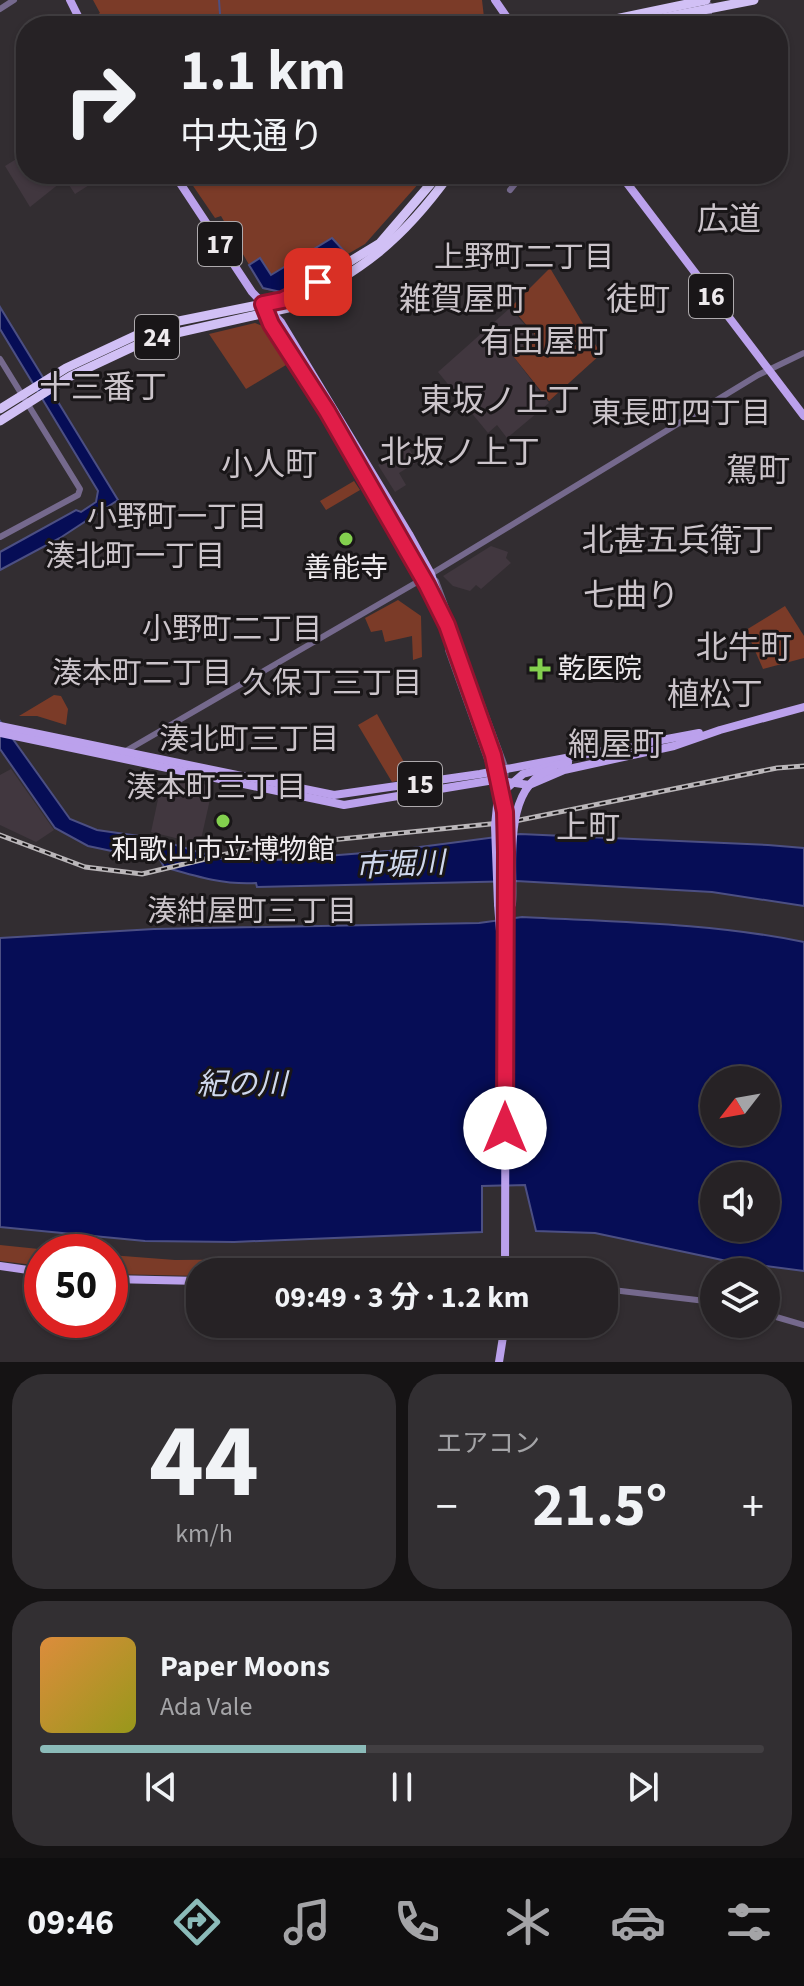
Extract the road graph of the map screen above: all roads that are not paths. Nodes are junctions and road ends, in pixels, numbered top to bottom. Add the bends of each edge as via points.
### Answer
1 (14, 0) edge
2 (754, 0) edge
3 (708, 3) edge
4 (0, 9) edge
5 (637, 16) edge
6 (659, 16) edge
7 (181, 184) edge
8 (432, 184) edge
9 (443, 184) edge
10 (515, 184) edge
11 (628, 184) edge
12 (510, 190) dead end
13 (266, 308) junction
14 (804, 353) edge
15 (0, 359) edge
16 (767, 370) junction
17 (28, 397) junction
18 (0, 409) edge
19 (804, 416) edge
20 (0, 421) edge
21 (0, 537) edge
22 (428, 576) junction
23 (448, 650) dead end
24 (804, 707) edge
25 (6, 731) edge
26 (696, 735) junction
27 (123, 756) junction
28 (568, 764) junction
29 (506, 769) junction
30 (491, 772) junction
31 (505, 780) junction
32 (504, 983) junction
33 (505, 1258) edge
34 (0, 1266) edge
35 (24, 1269) edge
36 (128, 1279) edge
37 (186, 1281) edge
38 (618, 1291) edge
39 (700, 1300) edge
40 (780, 1318) edge
41 (804, 1325) edge
42 (503, 1338) edge
43 (499, 1362) edge

1 - 4 street
2 - 3 highway
3 - 5 highway
3 - 6 highway
7 - 13 main road, 17
8 - 13 highway, 24 via 372,250
9 - 13 highway, 24 via 378,257 306,299
10 - 12 street
11 - 16 main road, 16
13 - 17 highway, 24 via 162,325 107,348
13 - 22 main road via 304,357
14 - 16 street
15 - 17 street
16 - 19 main road, 16
16 - 22 street
17 - 18 highway, 24
17 - 20 highway, 24
17 - 21 street via 80,492
22 - 27 street
22 - 29 street via 450,611
22 - 32 main road, bridge via 493,755 505,812
23 - 30 street
24 - 26 main road, 15
25 - 27 main road, 15
26 - 28 main road
26 - 29 main road, 15
26 - 31 main road, 15 via 648,753 564,770 529,785
27 - 30 main road, 15 via 334,795
27 - 31 main road, 15 via 337,805
28 - 32 main road, bridge via 537,775 524,789 515,824
28 - 32 main road, bridge via 523,774 498,796
29 - 30 main road, 15
29 - 31 street
30 - 31 street
32 - 33 main road
34 - 35 main road
36 - 37 main road
38 - 39 street
40 - 41 street
42 - 43 main road

